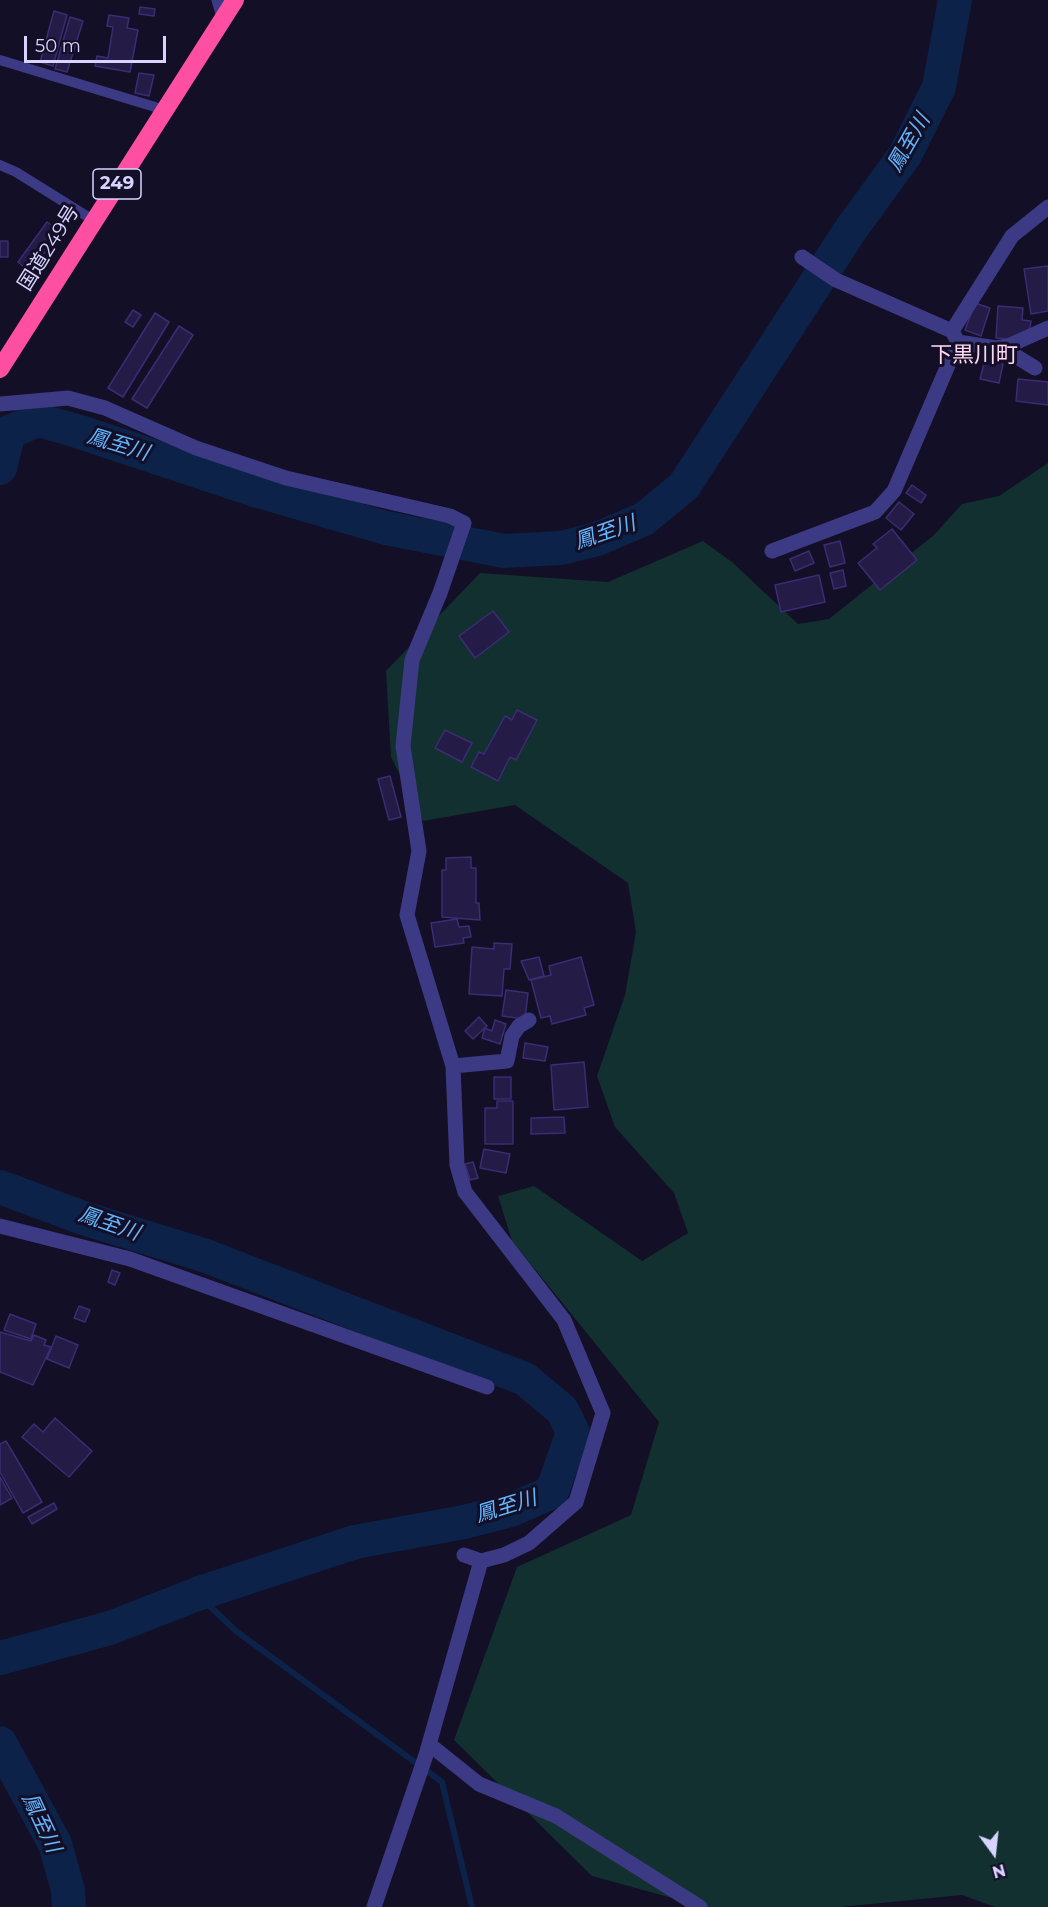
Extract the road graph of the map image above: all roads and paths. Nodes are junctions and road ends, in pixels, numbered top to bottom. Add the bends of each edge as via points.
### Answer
1 (235, 0) edge
2 (222, 8) edge
3 (0, 60) edge
4 (165, 110) junction
5 (0, 165) edge
6 (1048, 207) edge
7 (93, 220) junction
8 (802, 257) dead end
9 (1048, 328) edge
10 (955, 337) junction
11 (1001, 347) junction
12 (1035, 368) dead end
13 (0, 369) edge
14 (0, 404) edge
15 (772, 551) dead end
16 (529, 1020) dead end
17 (453, 1066) junction
18 (0, 1226) edge
19 (487, 1387) dead end
20 (464, 1555) dead end
21 (481, 1561) junction
22 (428, 1749) junction
23 (374, 1907) edge
24 (700, 1907) edge

1 - 2 highway, 国道249号 / 249
2 - 4 highway, 国道249号 / 249
3 - 4 lane
4 - 7 highway, 国道249号 / 249
5 - 7 lane
6 - 10 street via 1012,236
7 - 13 highway, 国道249号 / 249
8 - 10 street via 836,280
9 - 11 street
10 - 11 street via 985,348
10 - 15 street via 956,352 894,491 875,512
11 - 12 street
14 - 17 street via 68,398 105,408 196,448 286,478 450,516 464,523 412,660 403,746 419,851 407,915
16 - 17 street via 512,1036 507,1061
17 - 21 street via 457,1165 465,1192 564,1320 603,1413 576,1502 529,1543
18 - 19 street via 130,1259
20 - 21 street
21 - 22 street
22 - 23 street
22 - 24 street via 479,1784 556,1816

